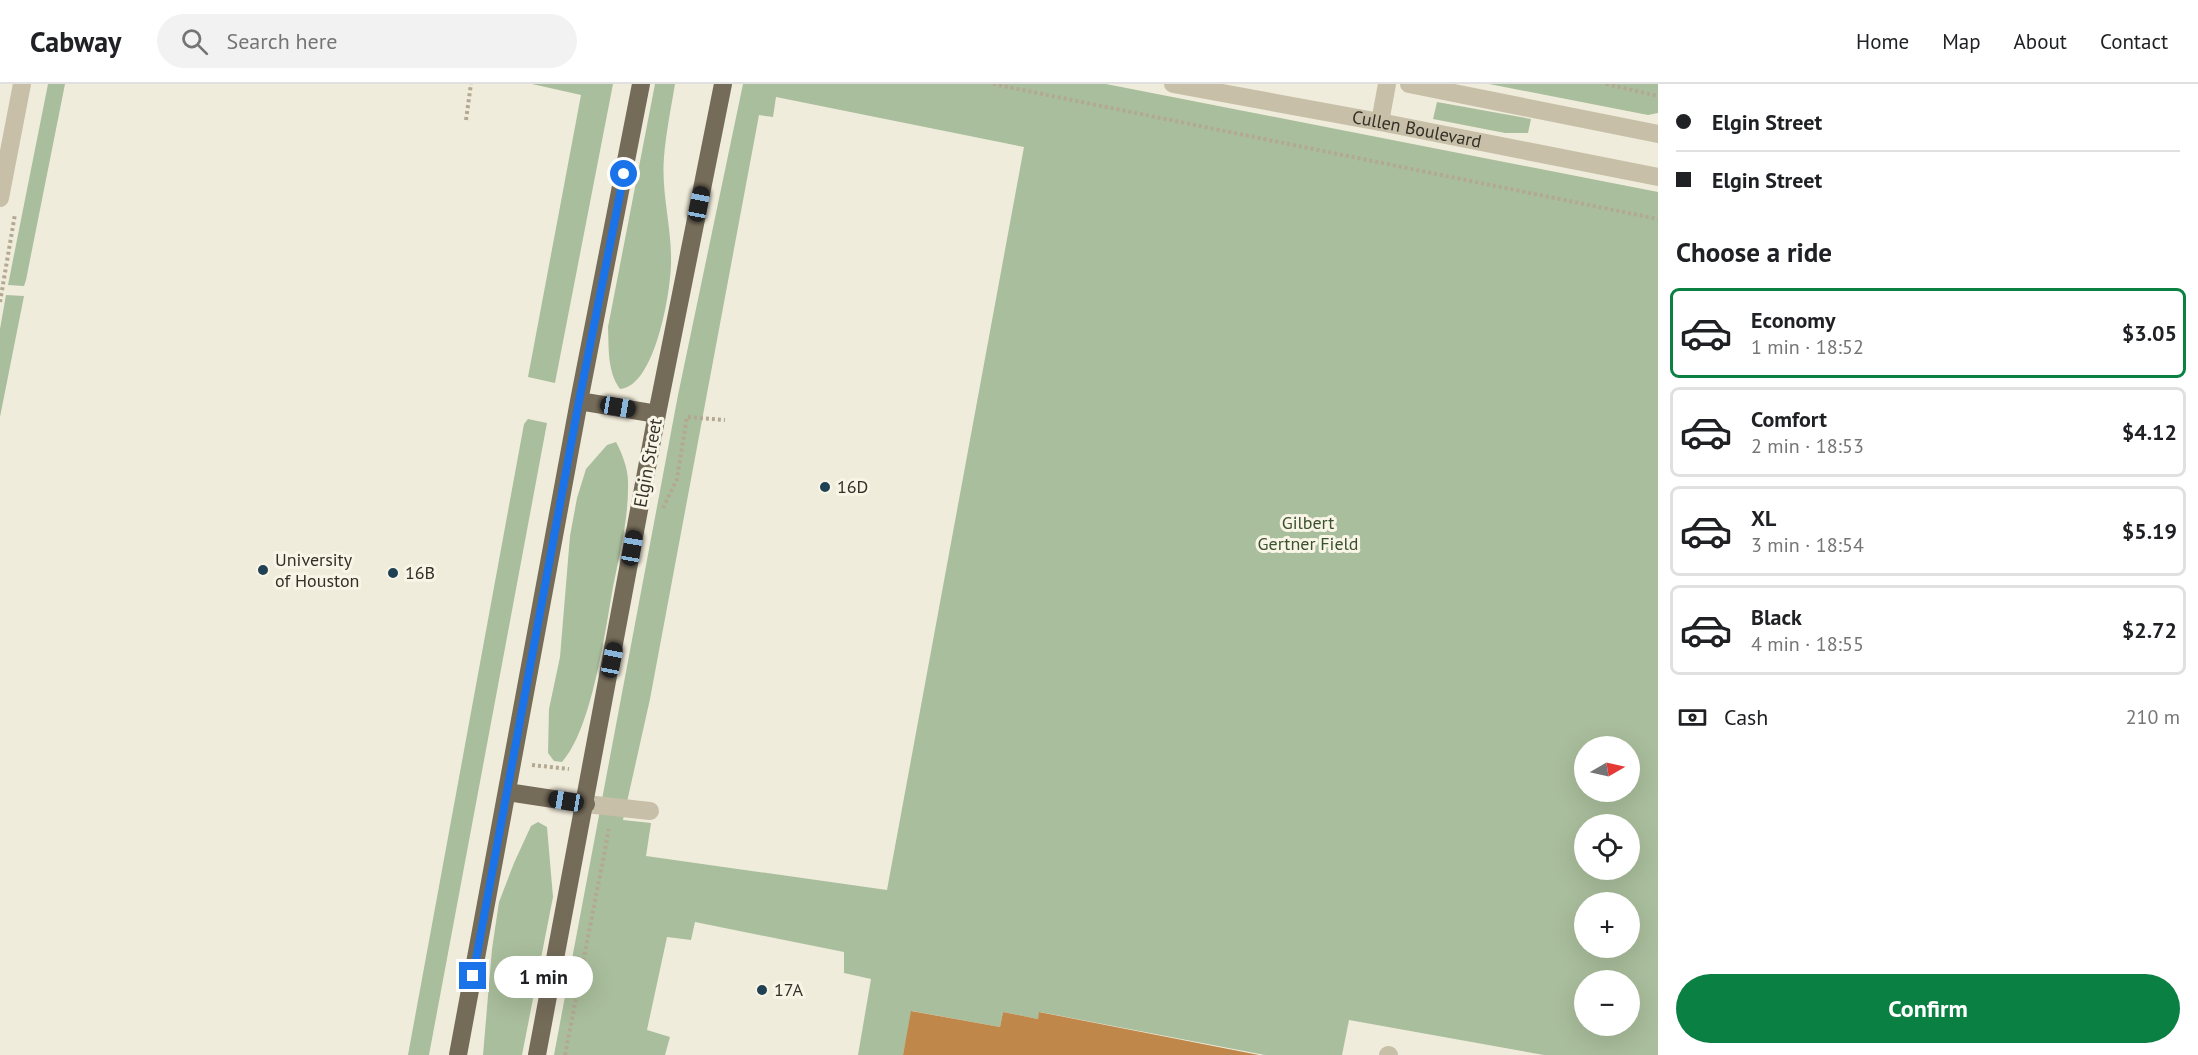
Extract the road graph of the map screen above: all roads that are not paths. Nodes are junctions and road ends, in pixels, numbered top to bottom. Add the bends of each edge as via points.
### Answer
1 (22, 84) edge
2 (641, 84) edge
3 (723, 84) edge
4 (1173, 84) edge
5 (1387, 84) edge
6 (1409, 84) edge
7 (1380, 122) junction
8 (1658, 134) edge
9 (1658, 177) edge
10 (0, 198) edge
11 (579, 401) junction
12 (657, 414) junction
13 (507, 792) junction
14 (585, 804) junction
15 (650, 811) dead end
16 (465, 1022) junction
17 (458, 1055) edge
18 (468, 1055) edge
19 (537, 1055) edge

1 - 10 street
2 - 11 main road
3 - 12 main road, Elgin Street
4 - 7 street, Cullen Boulevard
5 - 7 street
6 - 8 street
7 - 9 street, Cullen Boulevard
11 - 12 main road
11 - 13 main road
12 - 14 main road, Elgin Street
13 - 14 main road
13 - 16 main road
14 - 15 street
14 - 19 main road, Elgin Street
16 - 17 main road
16 - 18 main road

